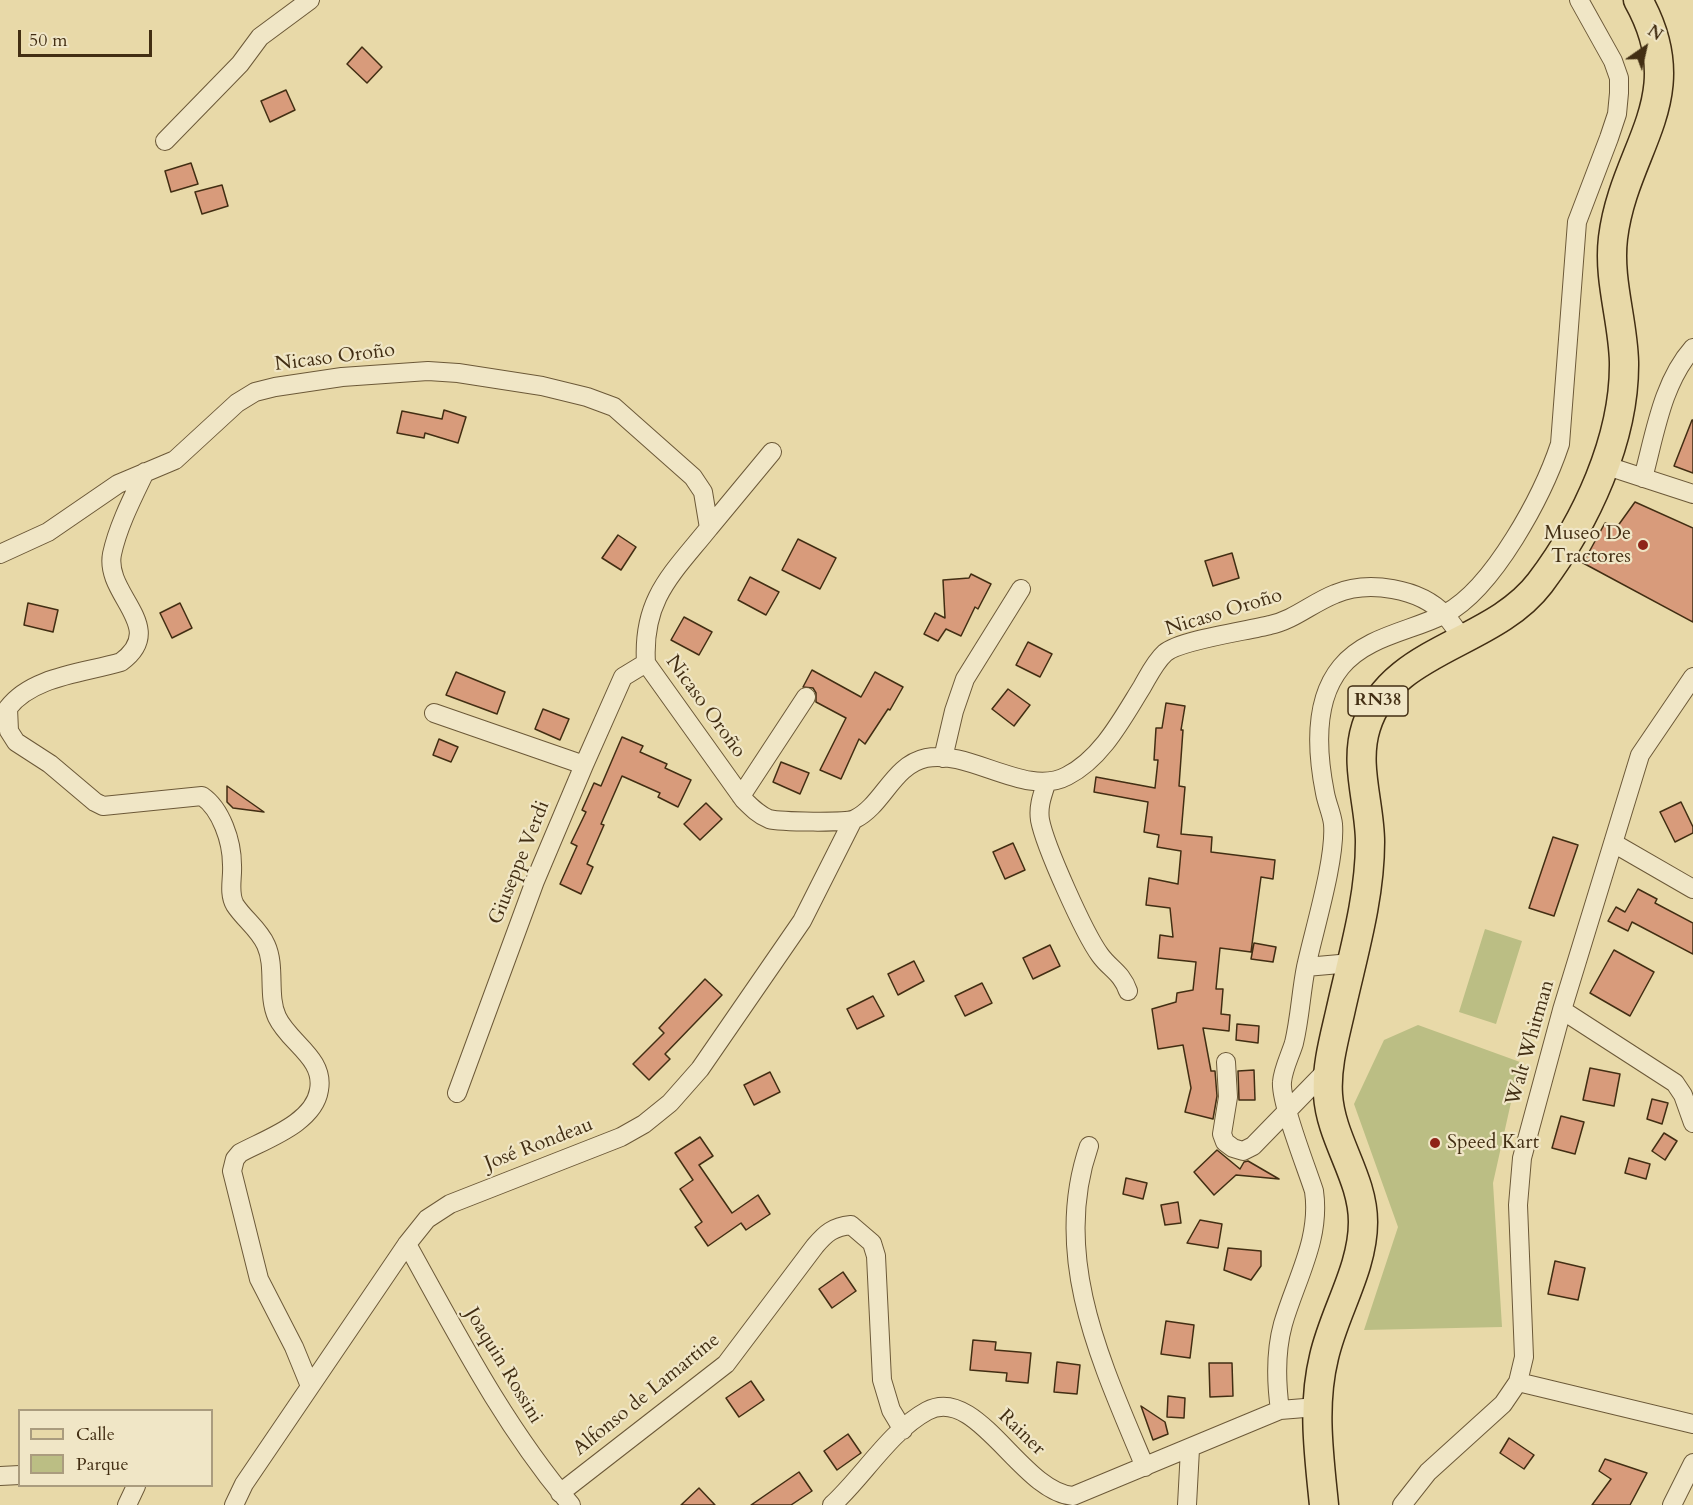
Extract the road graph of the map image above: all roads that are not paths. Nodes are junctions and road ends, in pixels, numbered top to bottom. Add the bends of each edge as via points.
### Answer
1 (310, 0) edge
2 (1579, 0) edge
3 (1638, 0) edge
4 (165, 141) dead end
5 (1693, 348) edge
6 (772, 452) dead end
7 (1604, 465) junction
8 (145, 472) junction
9 (1643, 478) junction
10 (1693, 494) edge
11 (709, 528) junction
12 (0, 554) edge
13 (1021, 590) dead end
14 (1445, 614) junction
15 (1464, 640) junction
16 (646, 663) junction
17 (1693, 677) edge
18 (806, 698) dead end
19 (434, 713) dead end
20 (943, 758) junction
21 (584, 765) junction
22 (1046, 784) junction
23 (741, 796) junction
24 (854, 820) junction
25 (1615, 843) junction
26 (1693, 889) edge
27 (1351, 963) junction
28 (1306, 968) junction
29 (1128, 991) dead end
30 (1562, 1010) junction
31 (1226, 1062) dead end
32 (1329, 1068) junction
33 (457, 1093) dead end
34 (1288, 1109) junction
35 (1693, 1123) edge
36 (1089, 1146) dead end
37 (407, 1244) junction
38 (1518, 1382) junction
39 (310, 1386) junction
40 (1317, 1407) junction
41 (1280, 1410) junction
42 (1693, 1424) edge
43 (903, 1430) junction
44 (1190, 1449) junction
45 (1693, 1463) edge
46 (1145, 1467) junction
47 (18, 1475) edge
48 (0, 1476) edge
49 (135, 1487) edge
50 (566, 1499) edge
51 (127, 1505) edge
52 (234, 1505) edge
53 (832, 1505) edge
54 (1187, 1505) edge
55 (1324, 1505) edge
56 (1402, 1505) edge
57 (1672, 1505) edge

1 - 4 street via 260,37 240,64
2 - 14 street via 1613,61 1619,93 1617,114 1577,222 1560,444 1545,484 1491,573 1463,603
3 - 7 main road, RN38 via 1661,39 1669,71 1668,89 1659,125 1624,198 1613,236 1612,277 1624,364 1618,420
5 - 9 street via 1679,367 1662,405
6 - 11 street
7 - 9 street
7 - 15 main road, RN38 via 1575,526 1538,585 1511,612
8 - 11 street, Nicaso Oroño via 186,452 237,403 255,392 342,377 428,371 458,373 543,386 614,408 693,477 703,492
8 - 12 street, Nicaso Oroño via 118,484 48,532
8 - 39 street via 112,554 112,570 119,590 139,627 130,655 121,662 42,684 25,693 8,708 9,731 16,742 103,806 202,796 214,806 230,846 231,896 267,946 277,1017 316,1065 320,1076 317,1101 298,1121 240,1153 232,1171 259,1279
9 - 10 street
11 - 16 street, Nicaso Oroño via 669,577 651,608
13 - 20 street via 965,679
14 - 15 street, Nicaso Oroño
14 - 22 street, Nicaso Oroño via 1409,593 1350,590 1284,622 1170,650 1155,665 1104,743 1075,770
14 - 28 street via 1377,641 1342,665 1332,679 1323,705 1318,753 1333,824 1332,846
15 - 27 main road, RN38 via 1398,678 1376,704 1365,731 1362,776 1370,844 1367,886
16 - 21 street, Giuseppe Verdi via 623,677
16 - 23 street, Nicaso Oroño
17 - 25 street, Walt Whitman via 1640,754
18 - 23 street
19 - 21 street
20 - 22 street
20 - 24 street via 926,758 910,765
21 - 33 street, Giuseppe Verdi via 535,881
22 - 29 street via 1040,803 1045,839 1091,940 1101,957 1124,979
23 - 24 street, Nicaso Oroño via 754,811 768,818
24 - 37 street, José Rondeau via 802,921 700,1069 670,1103 644,1124 611,1141 450,1204 427,1219
25 - 26 street
25 - 30 street, Walt Whitman
27 - 28 street
27 - 32 main road, RN38
28 - 34 street via 1294,1043 1281,1083
30 - 35 street via 1675,1083
30 - 38 street, Walt Whitman via 1518,1179 1524,1357
31 - 34 street via 1228,1097 1222,1134 1225,1142 1243,1151 1253,1146
32 - 34 street
32 - 40 main road, RN38 via 1329,1107 1358,1189 1363,1222 1358,1256 1324,1356
34 - 41 street via 1316,1208 1315,1231 1280,1335 1275,1375
36 - 46 street via 1077,1203 1080,1279 1095,1346
37 - 39 street, José Rondeau
37 - 50 street, Joaquin Rossini via 495,1402
38 - 42 street
38 - 56 street, Walt Whitman via 1503,1404 1428,1472
39 - 52 street, José Rondeau
40 - 41 street, Rainer
40 - 55 main road, RN38
41 - 44 street, Rainer
43 - 46 street, Rainer via 927,1411 939,1407 962,1410 1037,1481 1065,1495 1073,1496
43 - 50 street, Alfonso de Lamartine via 891,1410 882,1380 876,1256 872,1243 851,1225 838,1226 827,1232 726,1364
43 - 53 street, Rainer
44 - 46 street, Rainer
44 - 54 street
45 - 57 street
47 - 48 street
49 - 51 street

